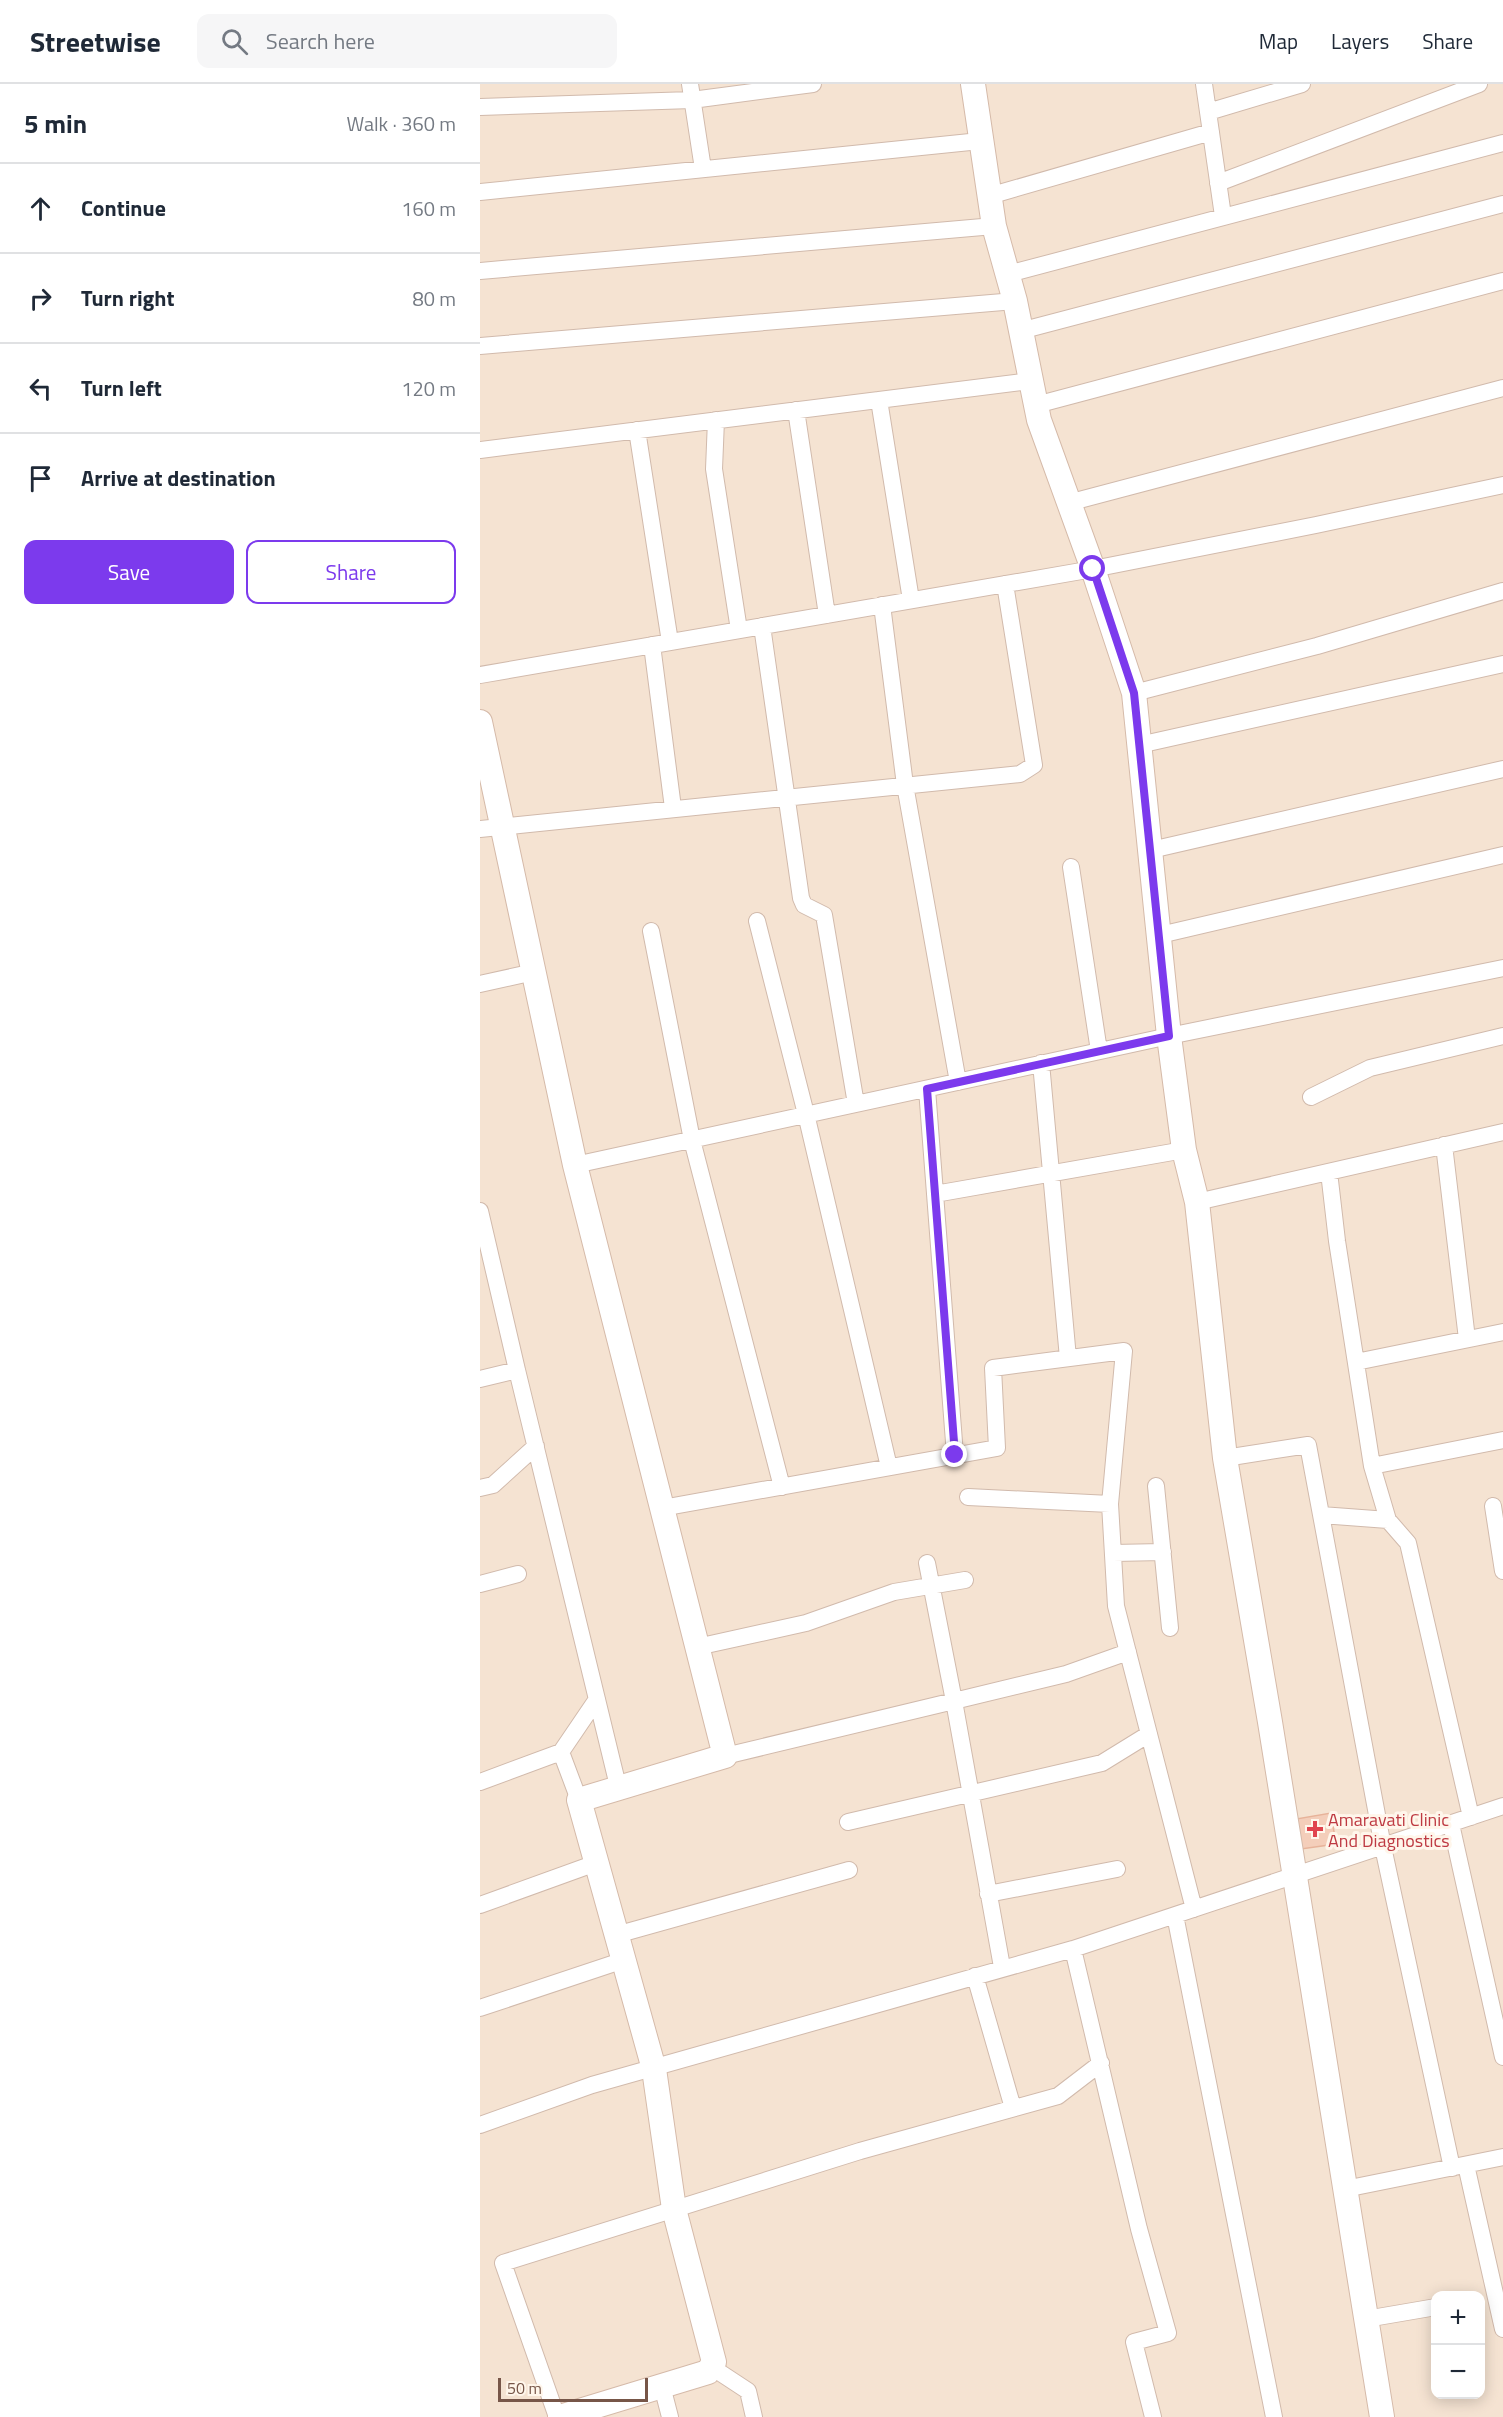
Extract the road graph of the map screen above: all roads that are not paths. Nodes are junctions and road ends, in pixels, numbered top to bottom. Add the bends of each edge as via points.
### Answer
1 (813, 84) edge
2 (973, 84) edge
3 (1204, 84) edge
4 (1302, 84) edge
5 (1479, 84) edge
6 (691, 92) edge
7 (480, 107) edge
8 (1208, 112) junction
9 (1211, 132) junction
10 (980, 141) junction
11 (1503, 143) edge
12 (703, 169) junction
13 (1218, 183) junction
14 (480, 192) edge
15 (989, 195) junction
16 (1503, 204) edge
17 (1223, 216) junction
18 (994, 226) junction
19 (480, 271) edge
20 (1008, 274) junction
21 (1503, 281) edge
22 (1014, 301) junction
23 (1020, 331) junction
24 (480, 346) edge
25 (1030, 381) junction
26 (1503, 388) edge
27 (879, 400) junction
28 (1036, 405) junction
29 (796, 410) junction
30 (716, 420) junction
31 (637, 430) junction
32 (480, 450) edge
33 (1503, 484) edge
34 (1068, 503) junction
35 (1093, 569) junction
36 (1005, 584) junction
37 (1503, 591) edge
38 (911, 600) junction
39 (882, 605) junction
40 (827, 615) junction
41 (762, 626) junction
42 (739, 630) junction
43 (670, 642) junction
44 (652, 645) junction
45 (1503, 664) edge
46 (480, 675) edge
47 (1134, 693) junction
48 (480, 722) edge
49 (1139, 745) junction
50 (1503, 769) edge
51 (906, 785) junction
52 (788, 797) junction
53 (673, 808) junction
54 (491, 827) edge
55 (1151, 850) junction
56 (1503, 855) edge
57 (1071, 867) dead end
58 (757, 921) dead end
59 (651, 931) dead end
60 (1160, 935) junction
61 (1503, 968) edge
62 (534, 972) junction
63 (480, 984) edge
64 (1169, 1036) junction
65 (1503, 1036) edge
66 (1099, 1051) junction
67 (1041, 1063) junction
68 (958, 1082) junction
69 (927, 1089) junction
70 (1311, 1097) dead end
71 (856, 1104) junction
72 (806, 1114) junction
73 (1503, 1132) edge
74 (692, 1140) junction
75 (1444, 1145) junction
76 (1184, 1150) junction
77 (575, 1165) junction
78 (1329, 1172) junction
79 (1051, 1174) junction
80 (935, 1194) junction
81 (1197, 1203) junction
82 (480, 1211) edge
83 (1503, 1332) edge
84 (1467, 1338) junction
85 (1068, 1358) junction
86 (1356, 1362) junction
87 (517, 1370) junction
88 (480, 1379) edge
89 (1503, 1440) edge
90 (536, 1446) junction
91 (955, 1455) junction
92 (1225, 1458) junction
93 (1372, 1466) junction
94 (889, 1467) junction
95 (782, 1486) junction
96 (1156, 1486) dead end
97 (480, 1488) edge
98 (968, 1497) dead end
99 (1110, 1504) junction
100 (1493, 1506) dead end
101 (662, 1508) junction
102 (1321, 1515) junction
103 (1388, 1520) junction
104 (1163, 1552) junction
105 (1113, 1553) junction
106 (927, 1563) dead end
107 (1503, 1570) edge
108 (518, 1574) dead end
109 (965, 1581) dead end
110 (480, 1584) edge
111 (931, 1586) junction
112 (1170, 1628) dead end
113 (697, 1647) junction
114 (1128, 1652) junction
115 (597, 1700) junction
116 (954, 1701) junction
117 (1149, 1734) junction
118 (561, 1752) junction
119 (725, 1756) junction
120 (480, 1782) edge
121 (619, 1790) junction
122 (970, 1792) junction
123 (579, 1800) junction
124 (1503, 1806) edge
125 (1471, 1817) junction
126 (848, 1822) dead end
127 (1451, 1824) junction
128 (1383, 1847) junction
129 (596, 1863) junction
130 (1117, 1869) dead end
131 (849, 1870) dead end
132 (1295, 1876) junction
133 (988, 1894) junction
134 (480, 1905) edge
135 (1194, 1909) junction
136 (1175, 1916) junction
137 (616, 1935) junction
138 (1073, 1949) junction
139 (624, 1960) junction
140 (1002, 1967) junction
141 (975, 1976) junction
142 (480, 2008) edge
143 (1503, 2057) edge
144 (1101, 2063) junction
145 (654, 2069) junction
146 (1013, 2108) junction
147 (480, 2125) edge
148 (1503, 2157) edge
149 (1459, 2166) junction
150 (1345, 2189) junction
151 (674, 2209) junction
152 (1493, 2298) edge
153 (1431, 2308) edge
154 (1366, 2319) junction
155 (1503, 2329) edge
156 (712, 2368) junction
157 (662, 2386) junction
158 (558, 2417) edge
159 (670, 2417) edge
160 (754, 2417) edge
161 (1153, 2417) edge
162 (1274, 2417) edge
163 (1382, 2417) edge

1 - 6 street
2 - 10 street
3 - 8 street
4 - 8 street
5 - 13 street
6 - 7 street
6 - 12 street
8 - 9 street
9 - 13 street
9 - 15 street
10 - 12 street
10 - 15 street
11 - 17 street
12 - 14 street
13 - 17 street
15 - 18 street
16 - 23 street
17 - 20 street
18 - 19 street
18 - 20 street
20 - 22 street
21 - 28 street
22 - 23 street
22 - 24 street
23 - 25 street
25 - 27 street
25 - 28 street
26 - 34 street
27 - 29 street
27 - 38 street
28 - 34 street
29 - 30 street
29 - 40 street
30 - 31 street
30 - 42 street via 714,469
31 - 32 street
31 - 43 street
33 - 35 street
34 - 35 street
35 - 36 street
35 - 47 street
36 - 38 street
36 - 51 street via 1034,765 1020,774
37 - 47 street via 1317,646
38 - 39 street
39 - 40 street
39 - 51 street
40 - 41 street
41 - 42 street
41 - 52 street
42 - 43 street
43 - 44 street
44 - 46 street
44 - 53 street
45 - 49 street
47 - 49 street
48 - 54 street
49 - 55 street
50 - 55 street
51 - 52 street
51 - 68 street
52 - 53 street
52 - 71 street via 802,901 804,906 824,915
53 - 54 street
54 - 62 street
55 - 60 street
56 - 60 street
57 - 66 street
58 - 72 street
59 - 74 street
60 - 64 street
61 - 64 street
62 - 63 street
62 - 77 street
64 - 66 street
64 - 76 street
65 - 70 street via 1370,1068
66 - 67 street
67 - 68 street
67 - 79 street
68 - 69 street
69 - 71 street
69 - 80 street
71 - 72 street
72 - 74 street
72 - 94 street
73 - 75 street
74 - 77 street
74 - 95 street
75 - 78 street
75 - 84 street
76 - 79 street
76 - 81 street
77 - 101 street
78 - 81 street
78 - 86 street
79 - 80 street
79 - 85 street
80 - 91 street
81 - 92 street
82 - 87 street
83 - 84 street
84 - 86 street
85 - 91 street via 993,1368 997,1448
85 - 99 street via 1124,1352
86 - 93 street
87 - 88 street
87 - 90 street
89 - 93 street
90 - 97 street via 493,1485
90 - 115 street
91 - 94 street
92 - 102 street via 1308,1445
92 - 132 street
93 - 103 street
94 - 95 street
95 - 101 street
96 - 104 street
98 - 99 street
99 - 105 street
100 - 107 street
101 - 113 street
102 - 103 street
102 - 128 street
103 - 125 street via 1408,1543
104 - 105 street
104 - 112 street
105 - 114 street via 1116,1606
106 - 111 street
108 - 110 street
109 - 111 street
111 - 113 street via 894,1592 806,1623
111 - 116 street
113 - 119 street
114 - 116 street via 1066,1674
114 - 117 street
115 - 118 street
115 - 121 street
116 - 119 street
116 - 122 street
117 - 122 street via 1102,1763
117 - 135 street
118 - 120 street
118 - 123 street
119 - 121 street
121 - 123 street
122 - 126 street
122 - 133 street
123 - 129 street
124 - 125 street
125 - 127 street
127 - 128 street
127 - 143 street
128 - 132 street
128 - 149 street
129 - 134 street
129 - 137 street
130 - 133 street
131 - 137 street
132 - 135 street
132 - 150 street
133 - 140 street
135 - 136 street
136 - 138 street
136 - 162 street
137 - 139 street
138 - 140 street
138 - 144 street
139 - 142 street
139 - 145 street
140 - 141 street
141 - 145 street
141 - 146 street
144 - 146 street via 1058,2096
144 - 161 street via 1139,2229 1168,2333 1134,2342
145 - 147 street via 592,2085
145 - 151 street
146 - 151 street
148 - 149 street
149 - 150 street
149 - 152 street
150 - 154 street
151 - 156 street via 714,2362
151 - 158 street via 503,2263
152 - 155 street
153 - 154 street
154 - 163 street
156 - 157 street
156 - 160 street via 748,2391
157 - 158 street
157 - 159 street

